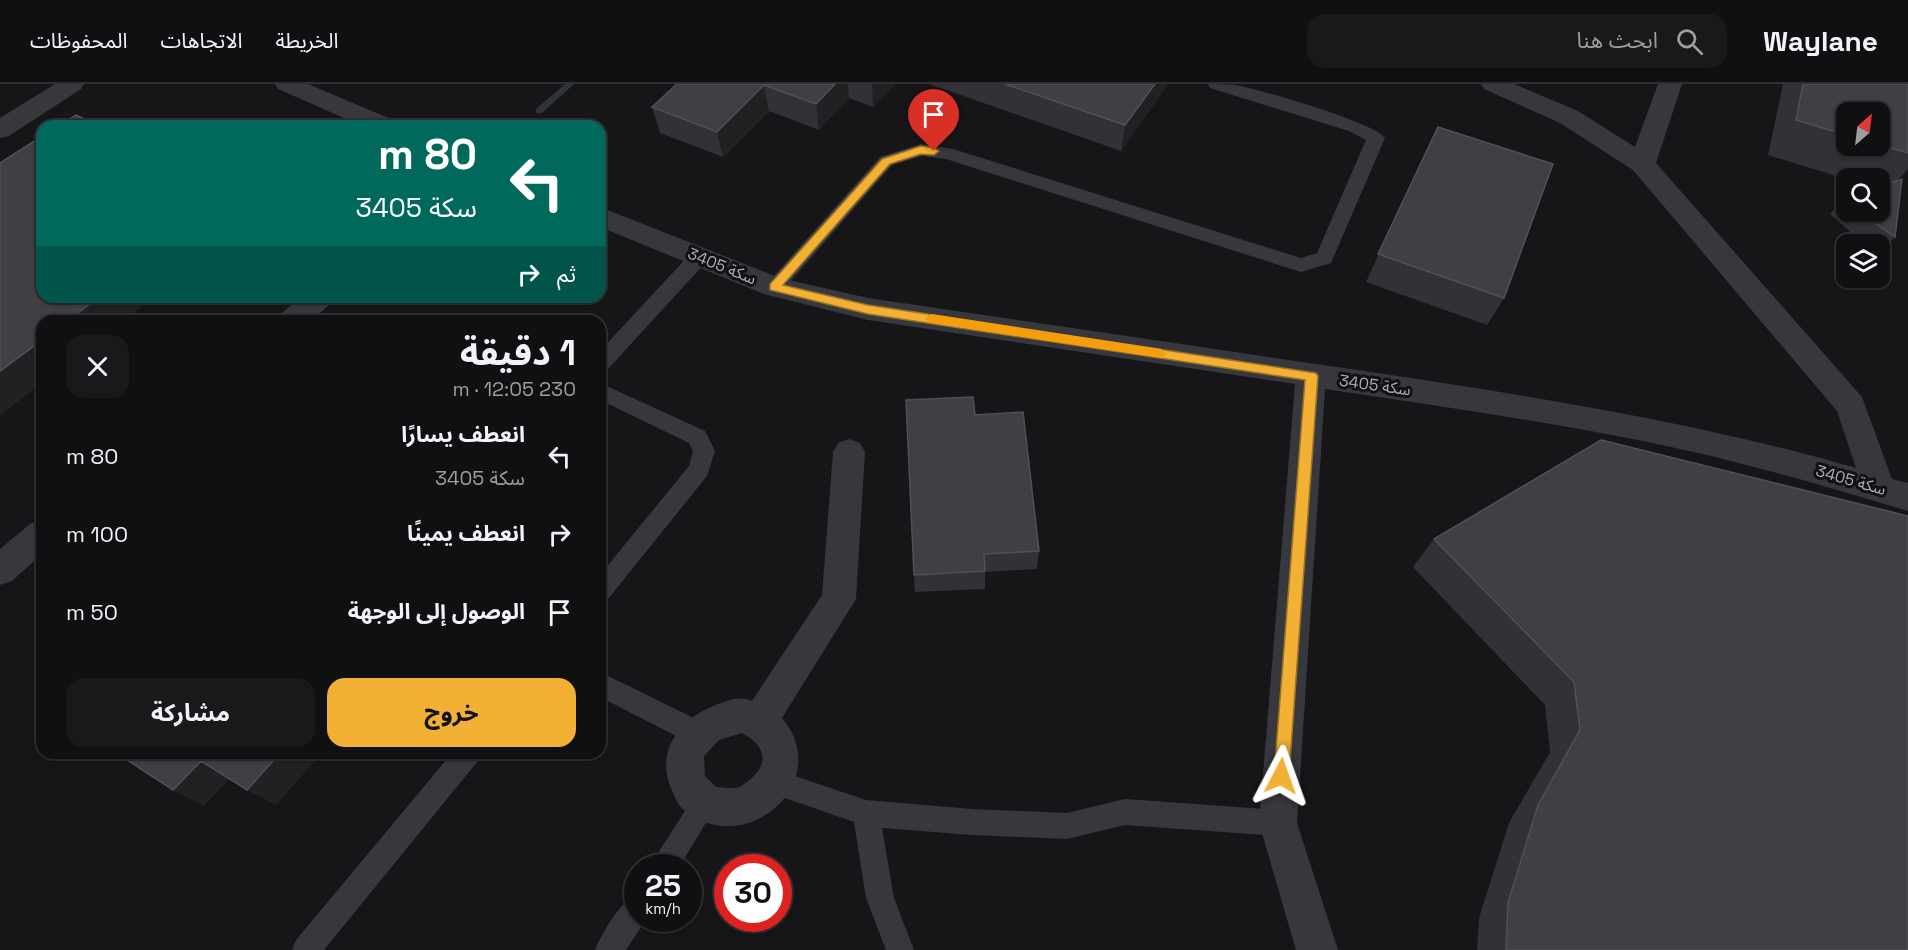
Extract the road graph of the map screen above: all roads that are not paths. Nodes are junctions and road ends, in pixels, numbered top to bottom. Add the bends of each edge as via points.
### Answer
1 (72, 84) edge
2 (286, 84) edge
3 (1216, 84) edge
4 (1493, 84) edge
5 (1670, 84) edge
6 (370, 120) edge
7 (0, 130) edge
8 (1642, 164) junction
9 (606, 218) edge
10 (699, 257) junction
11 (774, 287) junction
12 (313, 303) edge
13 (299, 315) edge
14 (606, 358) edge
15 (1311, 376) junction
16 (606, 394) edge
17 (849, 452) dead end
18 (1879, 488) junction
19 (1908, 497) edge
20 (36, 539) edge
21 (0, 570) edge
22 (606, 585) edge
23 (606, 687) edge
24 (760, 720) junction
25 (697, 733) junction
26 (463, 759) edge
27 (774, 782) junction
28 (705, 803) junction
29 (866, 813) junction
30 (1278, 823) junction
31 (672, 854) edge
32 (624, 928) edge
33 (306, 950) edge
34 (609, 950) edge
35 (900, 950) edge
36 (1317, 950) edge

1 - 7 street
2 - 6 street
3 - 11 lane via 1376,138 1324,258 1301,265 947,153 921,150 886,161
4 - 8 street via 1569,117
5 - 8 street
8 - 18 street via 1851,406
9 - 10 street, سكة 3405
10 - 11 street, سكة 3405
10 - 14 lane
11 - 15 street, سكة 3405 via 868,309
12 - 13 street
15 - 18 street, سكة 3405 via 1649,430
15 - 30 street
16 - 22 lane via 698,437 704,451 699,470
17 - 24 street via 839,599
18 - 19 street, سكة 3405
20 - 21 street
23 - 25 lane
24 - 25 street via 744,715 726,716
24 - 27 street via 780,744 781,763
25 - 28 street via 686,756 684,775 691,790
26 - 33 lane
27 - 28 street via 761,797 741,807 724,809
27 - 29 lane
28 - 31 lane
29 - 30 lane via 1067,826 1125,812
29 - 35 lane via 880,898
30 - 36 street
32 - 34 lane

